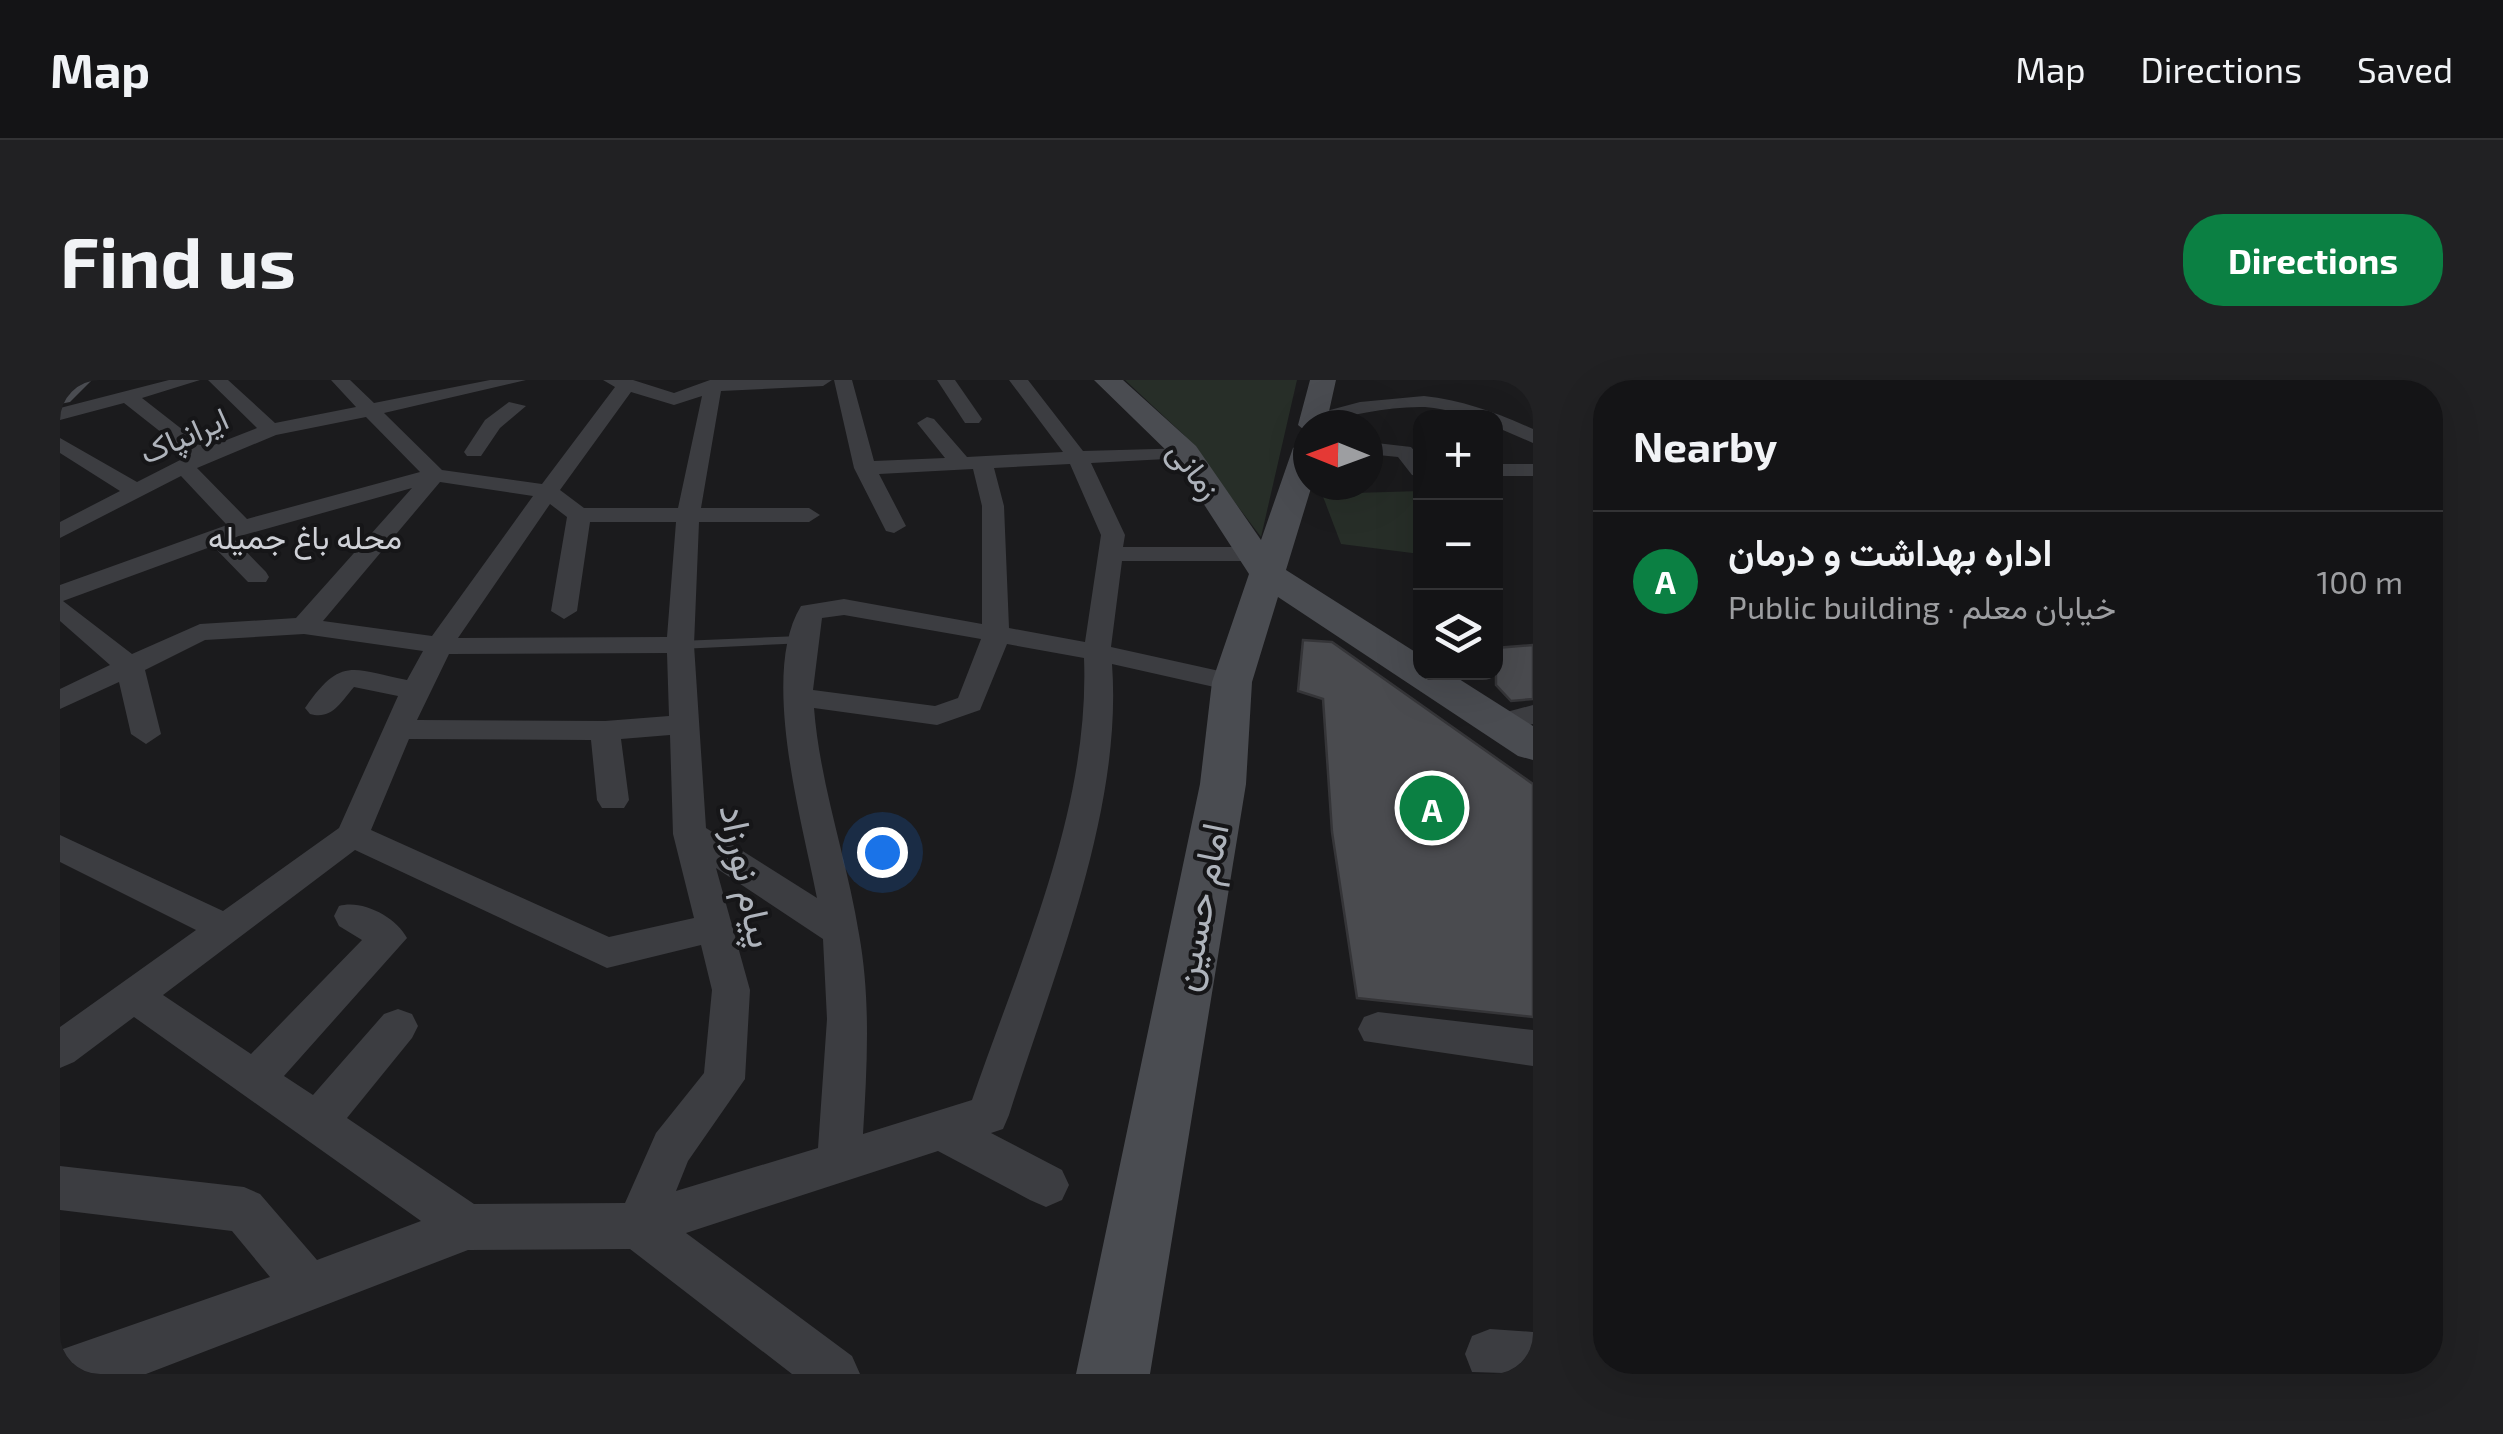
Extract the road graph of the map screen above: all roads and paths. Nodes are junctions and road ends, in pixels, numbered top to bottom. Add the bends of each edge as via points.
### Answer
1 (80, 380) edge
2 (191, 380) edge
3 (218, 380) edge
4 (340, 380) edge
5 (517, 380) edge
6 (823, 380) edge
7 (843, 380) edge
8 (946, 380) edge
9 (1018, 380) edge
10 (1107, 380) edge
11 (1323, 380) edge
12 (620, 382) edge
13 (719, 383) edge
14 (473, 390) junction
15 (60, 396) edge
16 (127, 396) junction
17 (516, 406) dead end
18 (366, 409) junction
19 (1316, 410) edge
20 (1370, 410) edge
21 (1466, 410) edge
22 (60, 414) edge
23 (972, 419) dead end
24 (928, 423) dead end
25 (492, 424) junction
26 (1503, 424) edge
27 (272, 430) junction
28 (1533, 437) edge
29 (60, 444) edge
30 (1383, 449) edge
31 (474, 452) dead end
32 (1185, 452) junction
33 (1078, 458) junction
34 (194, 462) junction
35 (1413, 462) edge
36 (972, 463) junction
37 (865, 468) junction
38 (1503, 470) edge
39 (1533, 470) edge
40 (435, 475) junction
41 (136, 491) junction
42 (548, 492) junction
43 (1293, 499) edge
44 (809, 515) dead end
45 (579, 516) junction
46 (688, 517) junction
47 (894, 526) dead end
48 (242, 528) junction
49 (60, 531) edge
50 (217, 536) junction
51 (1111, 554) junction
52 (1261, 563) junction
53 (257, 577) dead end
54 (60, 594) edge
55 (60, 608) edge
56 (564, 611) dead end
57 (304, 626) junction
58 (996, 637) junction
59 (801, 640) junction
60 (680, 645) junction
61 (444, 646) junction
62 (1097, 652) junction
63 (130, 667) junction
64 (1232, 682) junction
65 (415, 691) junction
66 (799, 696) junction
67 (60, 700) edge
68 (320, 708) dead end
69 (1516, 719) edge
70 (686, 724) junction
71 (401, 729) junction
72 (605, 731) junction
73 (146, 734) dead end
74 (1533, 746) edge
75 (613, 800) dead end
76 (690, 834) junction
77 (352, 835) junction
78 (60, 847) edge
79 (352, 916) dead end
80 (714, 927) junction
81 (226, 928) junction
82 (841, 932) junction
83 (134, 996) junction
84 (398, 1026) dead end
85 (1378, 1029) dead end
86 (1533, 1048) edge
87 (60, 1050) edge
88 (254, 1079) junction
89 (317, 1122) junction
90 (940, 1130) junction
91 (840, 1162) junction
92 (1046, 1186) dead end
93 (60, 1188) edge
94 (638, 1226) junction
95 (468, 1227) junction
96 (309, 1286) junction
97 (65, 1374) edge
98 (834, 1374) edge
99 (1113, 1374) edge

1 - 15 main road
2 - 16 street
3 - 27 street
4 - 18 street
5 - 14 street, ایرانپاک
6 - 13 street
7 - 37 street
8 - 23 street
9 - 33 street
10 - 32 main road, زمانی
11 - 19 main road, امام حسین
12 - 13 street via 674,398
12 - 42 street
13 - 46 street, پیام نورزاد
14 - 18 street, ایرانپاک
14 - 25 street
16 - 22 street
16 - 34 street
17 - 25 street
18 - 27 street, ایرانپاک
18 - 40 street
20 - 21 street via 1403,399 1433,399
24 - 36 street
25 - 31 street
26 - 28 street
27 - 34 street, ایرانپاک
29 - 41 street
30 - 35 street via 1404,451
32 - 33 street
32 - 52 main road, زمانی
33 - 36 street
33 - 51 street via 1113,535
34 - 41 street, ایرانپاک
34 - 48 street
36 - 37 street
36 - 58 street via 993,506
37 - 47 street
38 - 39 street
40 - 42 street
40 - 48 street
40 - 57 street
41 - 49 street, ایرانپاک
42 - 45 street
42 - 61 street via 456,616
43 - 52 main road, امام حسین
44 - 46 street
45 - 46 street
45 - 56 street
46 - 60 street, پیام نورزاد
48 - 50 street
50 - 53 street
50 - 54 street
51 - 52 street
51 - 62 street
52 - 64 main road, امام حسین
52 - 69 main road
55 - 63 street
57 - 61 street
57 - 63 street via 200,632
58 - 59 street via 844,608 810,612
58 - 62 street
58 - 66 street via 970,704 937,716
59 - 60 lane
59 - 66 street
60 - 61 street
60 - 70 street, پیام نورزاد
61 - 65 street
62 - 64 street
62 - 90 street via 1100,701 1077,844 988,1115
63 - 67 street
63 - 73 street
64 - 99 main road, امام حسین via 1223,784
65 - 68 street via 347,677
65 - 71 street
66 - 82 street
69 - 74 main road
70 - 72 street
70 - 76 street, پیام نورزاد
71 - 72 street
71 - 77 street
72 - 75 street
76 - 80 street, پیام نورزاد
76 - 82 street
77 - 80 street via 608,953
77 - 81 street
78 - 81 street
79 - 88 street via 388,938
80 - 94 street, پیام نورزاد via 731,990 724,1080 672,1148
81 - 83 street
82 - 91 street via 850,1015
83 - 87 street
83 - 88 street
84 - 89 street
85 - 86 street
88 - 89 street
89 - 95 street
90 - 91 street
90 - 92 street
91 - 94 street
93 - 96 street via 244,1210
94 - 95 street
94 - 98 street
95 - 96 street
96 - 97 street

